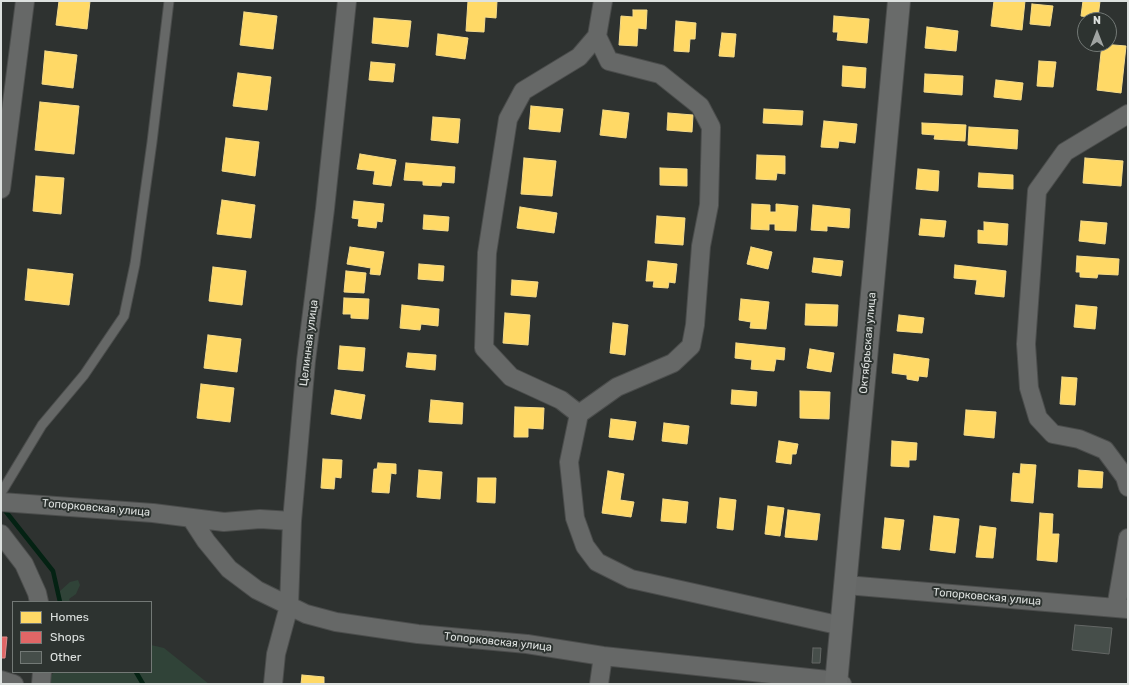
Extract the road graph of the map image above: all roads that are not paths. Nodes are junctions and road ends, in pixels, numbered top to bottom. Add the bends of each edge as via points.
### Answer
1 (25, 1) edge
2 (168, 1) edge
3 (347, 1) edge
4 (603, 1) edge
5 (899, 1) edge
6 (597, 36) junction
7 (1128, 114) edge
8 (1, 189) edge
9 (579, 414) junction
10 (1128, 487) edge
11 (1, 493) edge
12 (1, 502) edge
13 (191, 518) junction
14 (292, 521) junction
15 (1, 534) edge
16 (1128, 538) edge
17 (846, 585) junction
18 (39, 601) edge
19 (289, 606) junction
20 (1122, 608) edge
21 (842, 626) junction
22 (603, 656) junction
23 (42, 673) edge
24 (1, 680) edge
25 (838, 683) edge
26 (14, 684) edge
27 (41, 684) edge
28 (273, 684) edge
29 (600, 684) edge

1 - 8 street
2 - 11 lane via 152,142 124,316 84,375 42,425
3 - 14 street, Целинная улица via 306,361
4 - 6 street
5 - 17 street, Октябрьская улица
6 - 9 street via 579,57 523,92 508,119 487,252 484,348 511,377 561,400
6 - 9 street via 609,61 660,74 700,106 711,127 710,205 701,246 691,346 673,363 617,387
7 - 10 street via 1065,152 1038,191 1026,344 1029,388 1038,418 1053,434 1079,439 1105,450 1125,477
9 - 21 street via 569,462 575,518 585,546 597,562 631,579
12 - 13 street, Топорковская улица via 64,505
13 - 14 street, Топорковская улица via 224,522 260,519
13 - 19 street, Топорковская улица via 206,541 230,569 257,590
14 - 19 street, Целинная улица
15 - 18 street via 24,564
16 - 20 street
17 - 20 street, Топорковская улица
17 - 21 street, Октябрьская улица
19 - 22 street, Топорковская улица via 306,614 336,622 418,634 527,644
19 - 28 street, Целинная улица via 276,654
21 - 25 street, Октябрьская улица
22 - 25 street, Топорковская улица
22 - 29 street
23 - 27 street
24 - 26 street

